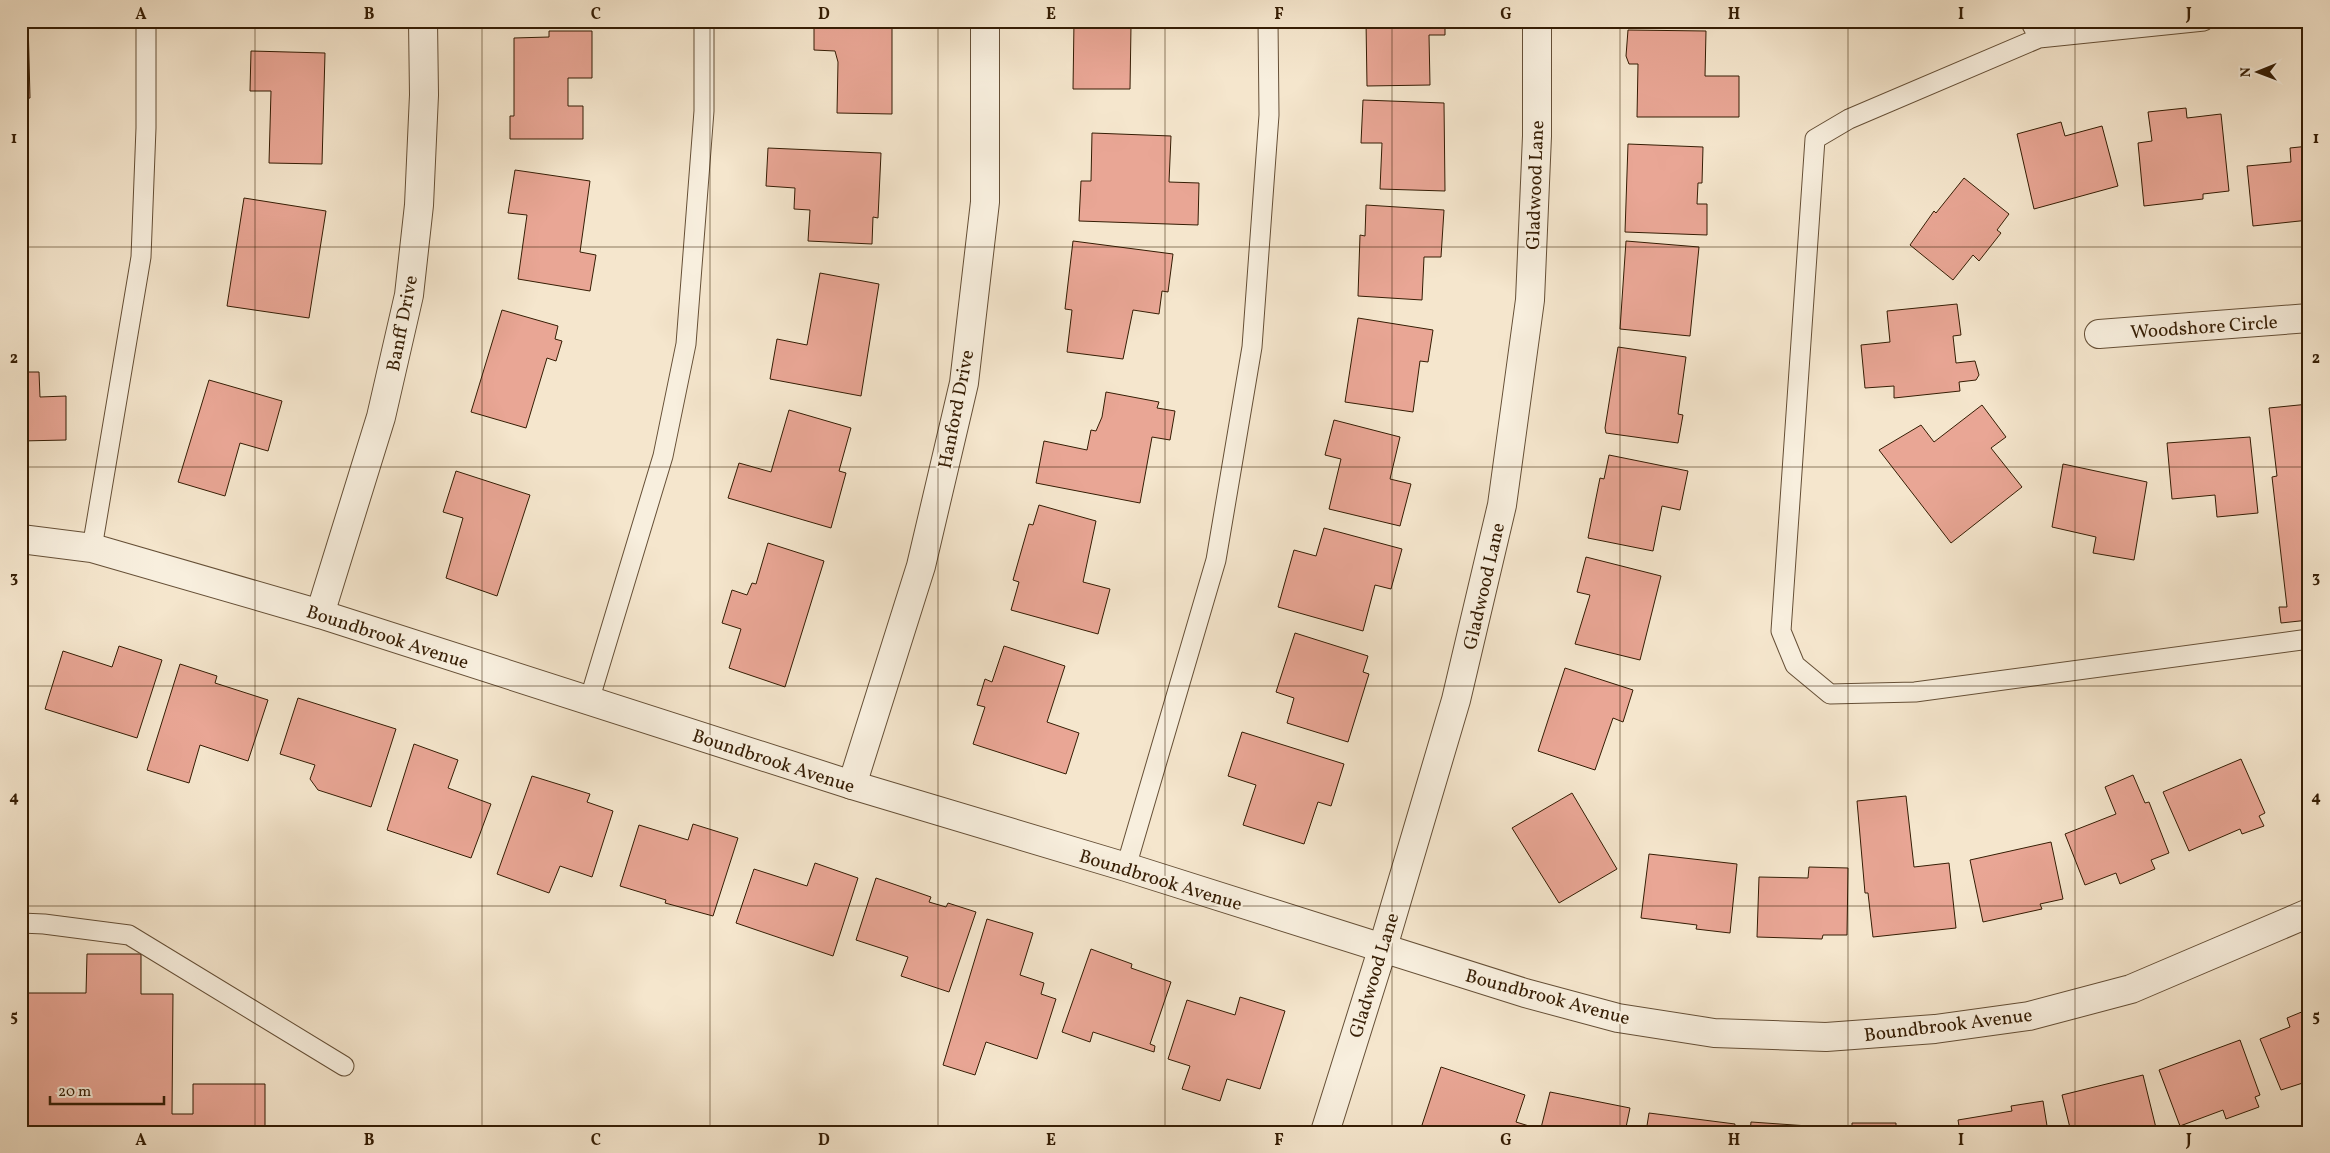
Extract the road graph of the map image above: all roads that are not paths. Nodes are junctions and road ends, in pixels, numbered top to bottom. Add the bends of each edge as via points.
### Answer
1 (146, 21) edge
2 (423, 21) edge
3 (704, 21) edge
4 (985, 21) edge
5 (1268, 21) edge
6 (1537, 21) edge
7 (2030, 21) edge
8 (2204, 21) edge
9 (2039, 38) junction
10 (2309, 318) edge
11 (2099, 334) dead end
12 (21, 539) edge
13 (92, 548) junction
14 (320, 614) junction
15 (2309, 639) edge
16 (589, 700) junction
17 (852, 785) junction
18 (1126, 867) junction
19 (2309, 913) edge
20 (21, 923) edge
21 (1383, 947) junction
22 (344, 1066) dead end
23 (1325, 1132) edge

1 - 13 lane via 141,257
2 - 14 street, Banff Drive via 424,95 419,205 409,296 381,417
3 - 16 lane via 704,111 686,344 663,456
4 - 17 street, Hanford Drive via 985,202 964,383 921,566
5 - 18 lane via 1268,114 1250,357 1216,560
6 - 21 street, Gladwood Lane via 1537,136 1530,300 1502,505 1456,700
7 - 9 lane
8 - 9 lane
9 - 15 lane via 1849,119 1815,139 1781,632 1795,665 1830,694 1915,692
10 - 11 street, Woodshore Circle
12 - 13 street, Boundbrook Avenue
13 - 14 street, Boundbrook Avenue
14 - 16 street, Boundbrook Avenue
16 - 17 street, Boundbrook Avenue
17 - 18 street, Boundbrook Avenue
18 - 21 street, Boundbrook Avenue
19 - 21 street, Boundbrook Avenue via 2131,988 2029,1016 1935,1029 1826,1037 1714,1033 1618,1018 1524,993
20 - 22 lane via 129,936
21 - 23 street, Gladwood Lane

